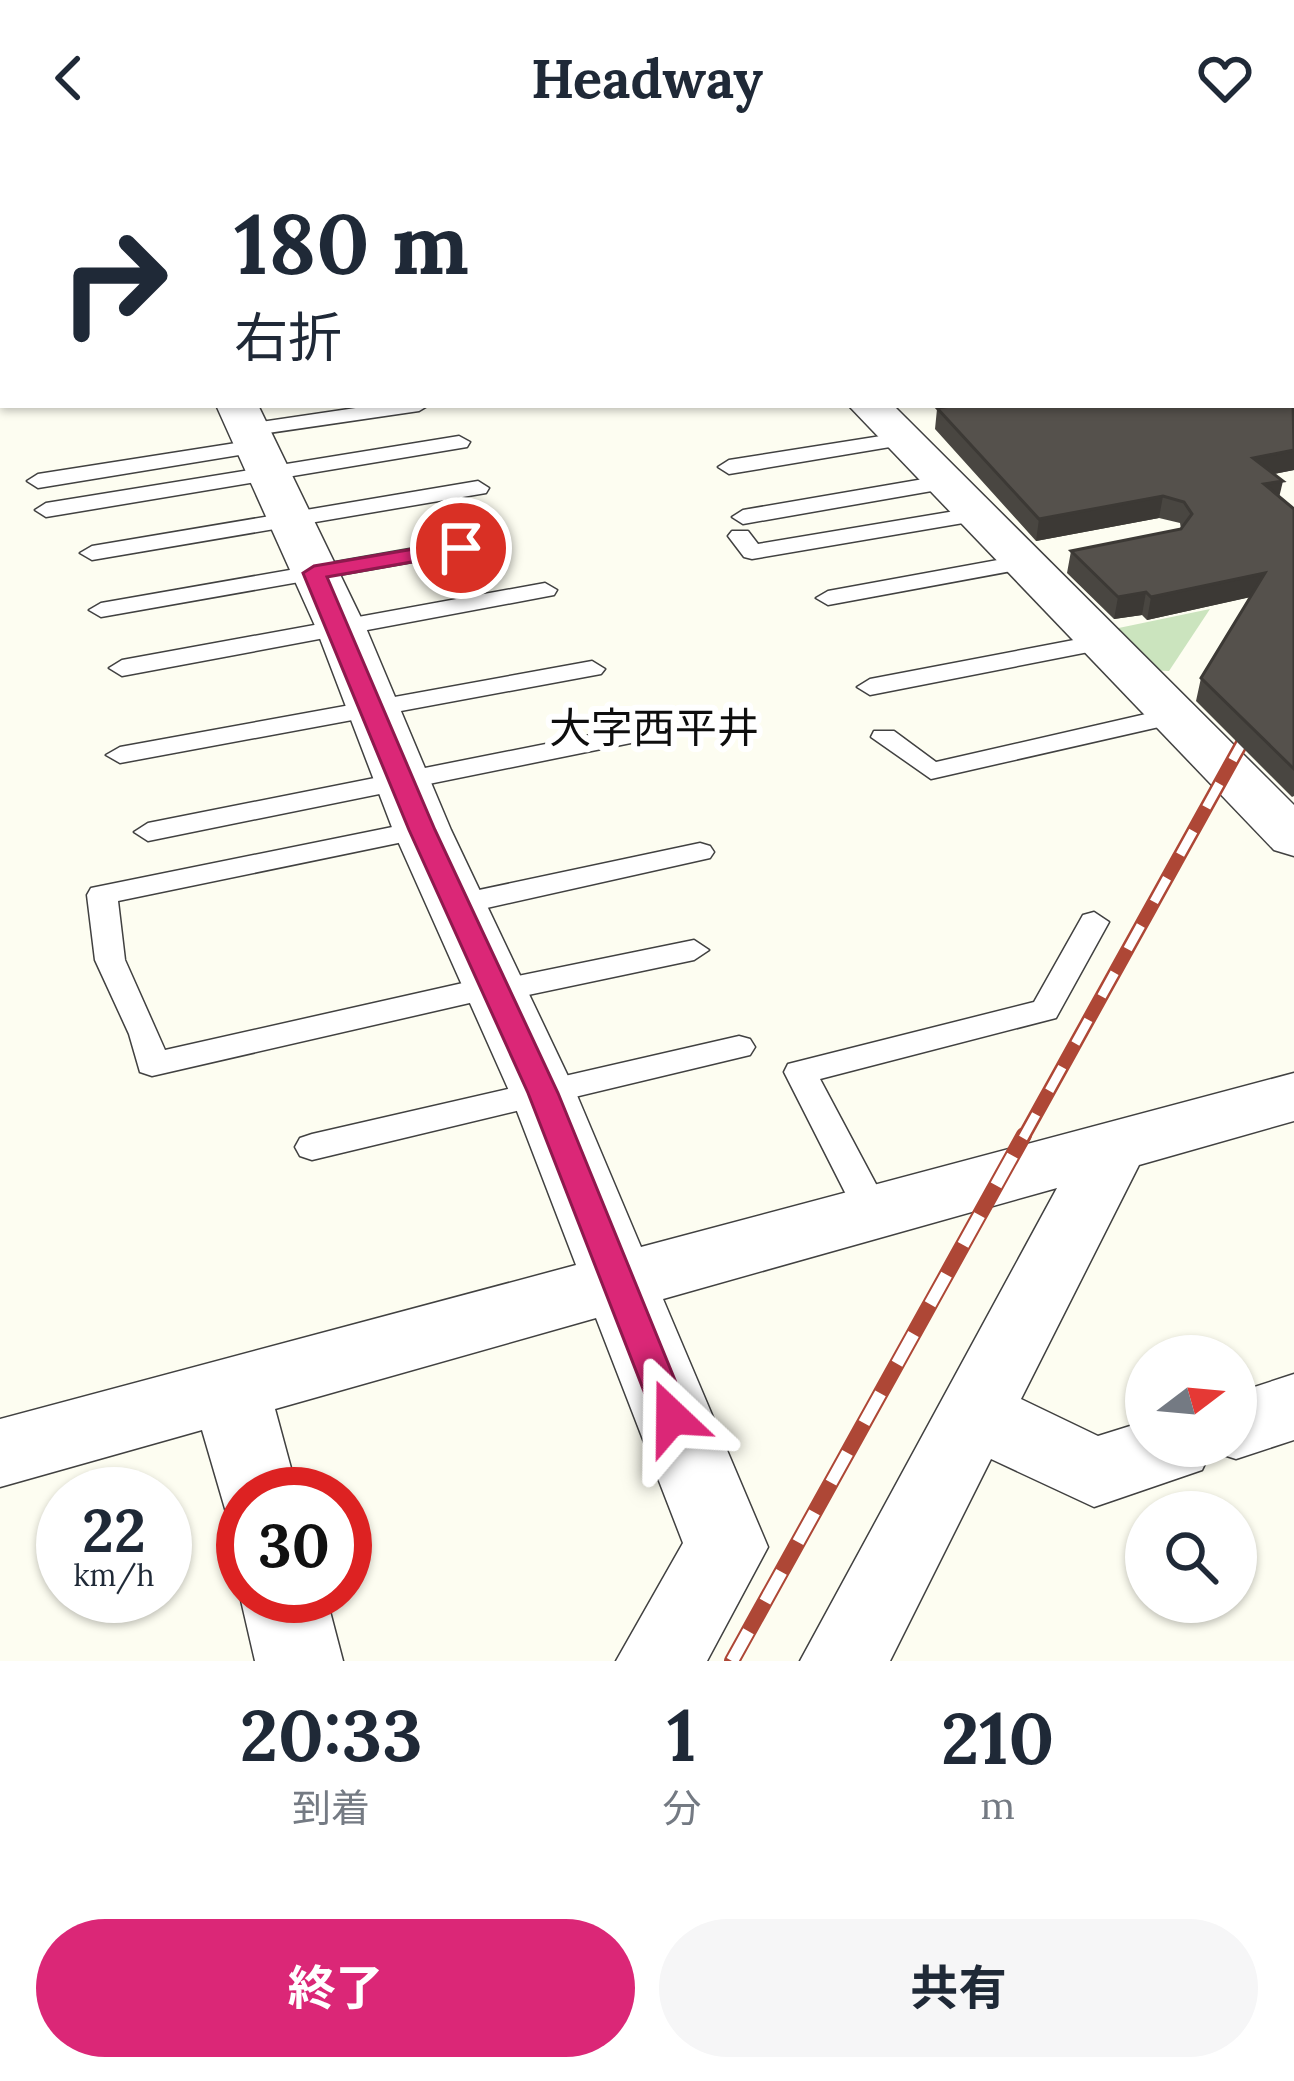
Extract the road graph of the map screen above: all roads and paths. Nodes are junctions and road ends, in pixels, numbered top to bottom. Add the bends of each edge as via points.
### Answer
1 (414, 408) edge
2 (885, 422) edge
3 (459, 442) dead end
4 (729, 467) dead end
5 (38, 481) dead end
6 (478, 488) dead end
7 (279, 496) edge
8 (957, 499) junction
9 (46, 510) dead end
10 (461, 548) dead end
11 (92, 553) dead end
12 (1043, 559) junction
13 (545, 590) dead end
14 (828, 598) dead end
15 (101, 610) dead end
16 (1100, 643) junction
17 (122, 668) dead end
18 (592, 669) dead end
19 (870, 687) dead end
20 (374, 707) junction
21 (1172, 716) junction
22 (621, 736) dead end
23 (884, 737) dead end
24 (120, 754) dead end
25 (413, 804) junction
26 (1287, 824) edge
27 (148, 832) dead end
28 (700, 852) dead end
29 (460, 904) junction
30 (1094, 922) dead end
31 (694, 950) dead end
32 (495, 989) junction
33 (739, 1047) dead end
34 (543, 1093) junction
35 (1294, 1097) edge
36 (312, 1147) dead end
37 (1114, 1147) junction
38 (875, 1216) junction
39 (618, 1287) junction
40 (231, 1390) junction
41 (1294, 1407) edge
42 (972, 1412) junction
43 (1257, 1419) edge
44 (0, 1453) edge
45 (1125, 1462) edge
46 (250, 1467) edge
47 (290, 1623) edge
48 (299, 1661) edge
49 (660, 1661) edge
50 (844, 1661) edge

1 - 7 lane
2 - 4 lane
2 - 8 street
3 - 7 lane
5 - 7 lane
6 - 7 lane
7 - 9 lane
7 - 10 lane
7 - 11 lane
7 - 13 lane
7 - 15 lane
7 - 17 lane
7 - 20 street
8 - 8 lane via 752,552 742,526
8 - 12 street
12 - 14 lane
12 - 16 street
16 - 19 lane
16 - 21 street
18 - 20 lane
20 - 24 lane
20 - 25 street
21 - 23 lane via 931,771
21 - 26 street
22 - 25 lane
25 - 27 lane
25 - 29 street
25 - 32 lane via 102,895 110,960 152,1064
28 - 29 lane
29 - 32 street
30 - 38 lane via 1045,1010 800,1072
31 - 32 lane
32 - 34 street
33 - 34 lane
34 - 36 lane
34 - 39 street
35 - 37 street
37 - 38 street
37 - 42 street
38 - 39 street
39 - 40 street
39 - 49 street via 727,1547
40 - 44 street
40 - 46 street
41 - 43 street
42 - 45 street via 1094,1472
42 - 50 street
47 - 48 street

